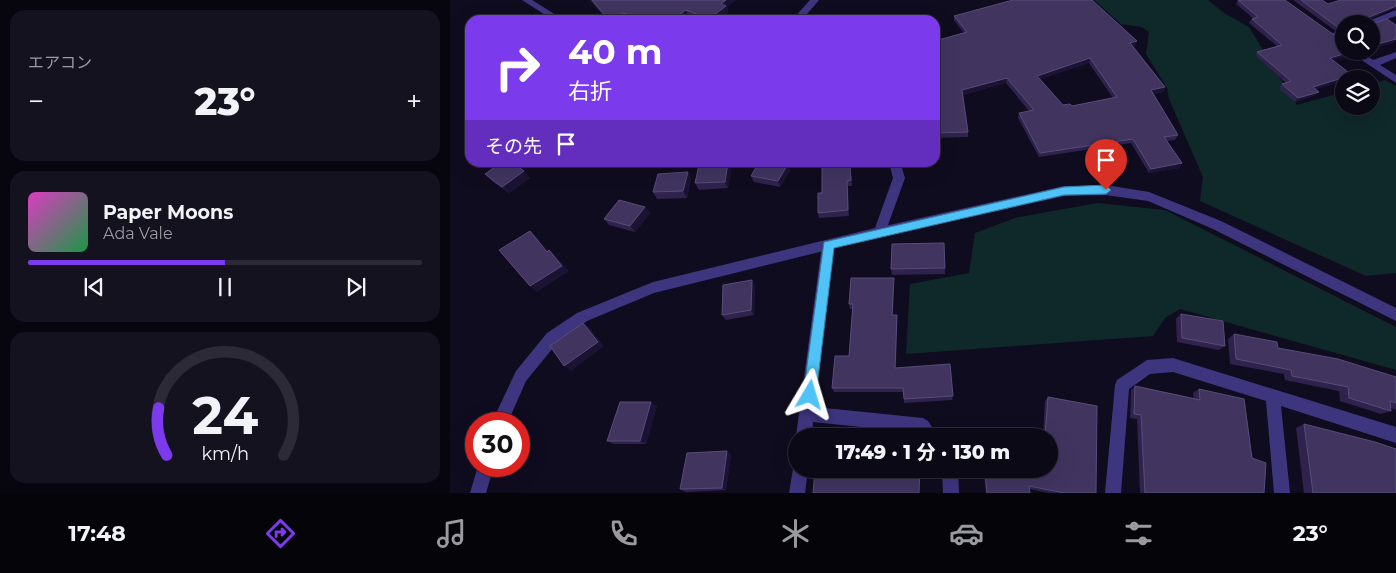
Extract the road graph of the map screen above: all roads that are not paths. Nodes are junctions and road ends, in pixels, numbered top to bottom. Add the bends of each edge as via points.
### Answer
1 (526, 0) edge
2 (815, 0) edge
3 (1396, 13) edge
4 (551, 15) edge
5 (802, 15) edge
6 (1380, 19) edge
7 (1335, 32) edge
8 (1335, 39) edge
9 (1396, 55) edge
10 (1366, 60) edge
11 (1372, 64) junction
12 (1396, 80) edge
13 (896, 167) edge
14 (880, 232) junction
15 (828, 245) junction
16 (1396, 315) edge
17 (1273, 397) junction
18 (504, 412) edge
19 (808, 414) junction
20 (805, 428) edge
21 (924, 428) edge
22 (1396, 435) edge
23 (483, 477) edge
24 (799, 478) edge
25 (950, 478) edge
26 (478, 493) edge
27 (797, 493) edge
28 (950, 493) edge
29 (1112, 493) edge
30 (1282, 493) edge

1 - 4 street
2 - 5 street
3 - 6 street
7 - 8 street via 1327,33
9 - 11 street
10 - 11 street
11 - 12 street
13 - 14 street via 899,178
14 - 15 street
14 - 16 street via 1064,191 1106,190 1149,197 1216,225
15 - 18 street via 654,288 582,317 552,338 521,376
15 - 19 street
17 - 22 street
17 - 29 street via 1173,365 1148,367 1122,385
17 - 30 street
19 - 20 street
19 - 21 street
23 - 26 street
24 - 27 street
25 - 28 street

